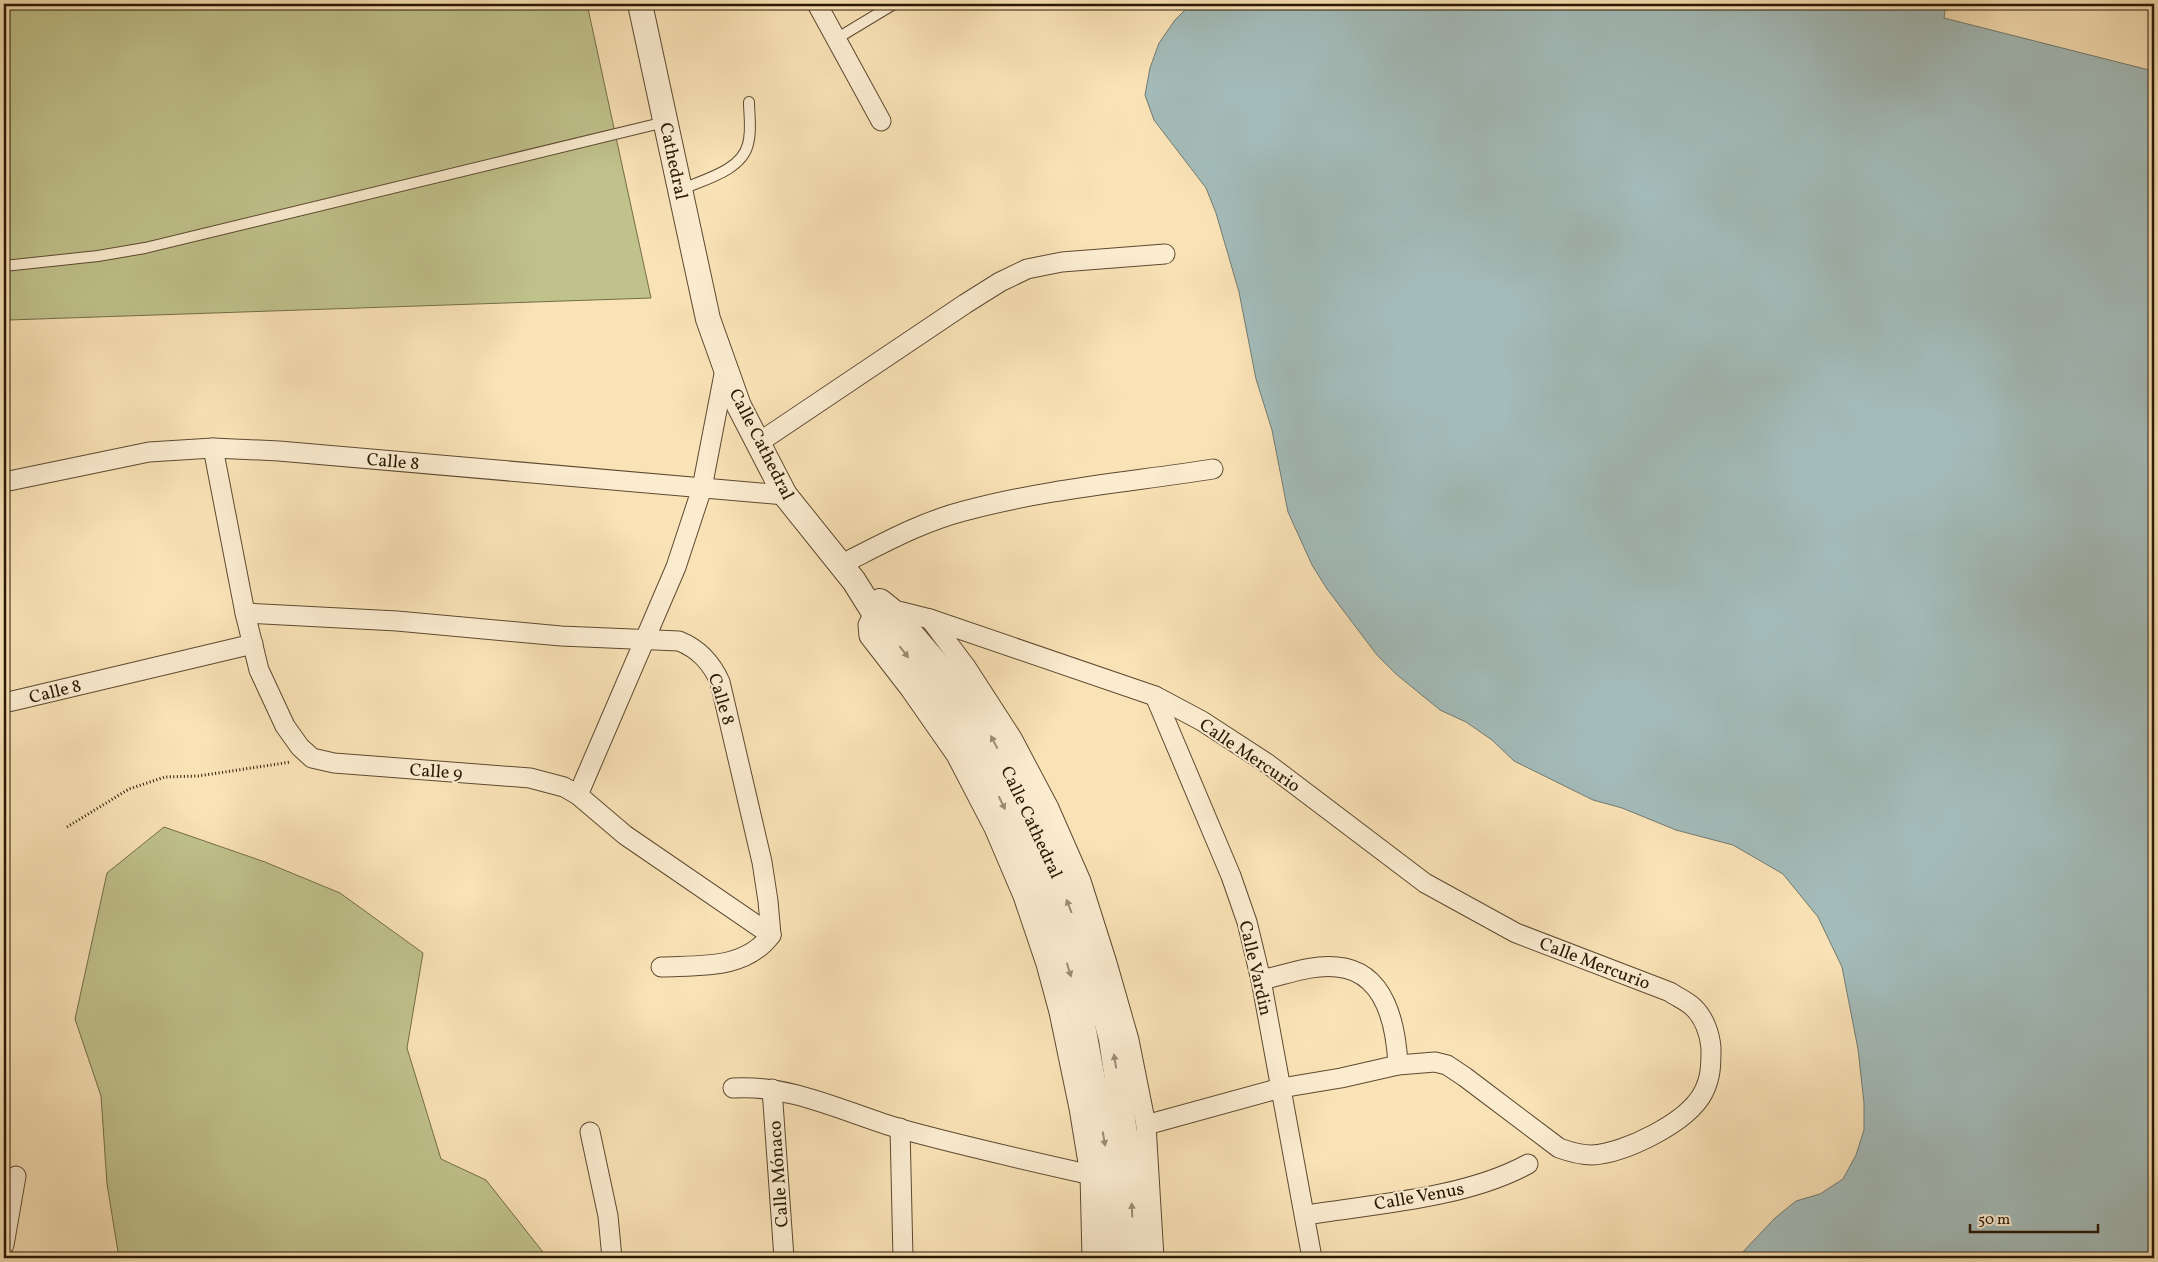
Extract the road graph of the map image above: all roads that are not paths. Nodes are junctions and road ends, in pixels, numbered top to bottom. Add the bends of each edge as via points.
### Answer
1 (640, 4) edge
2 (652, 4) edge
3 (817, 4) edge
4 (894, 4) edge
5 (836, 39) junction
6 (648, 41) junction
7 (749, 102) dead end
8 (881, 120) dead end
9 (666, 122) junction
10 (680, 190) junction
11 (1165, 254) dead end
12 (4, 266) edge
13 (708, 319) joint
14 (725, 369) junction
15 (758, 443) junction
16 (213, 448) junction
17 (1213, 470) dead end
18 (4, 482) edge
19 (702, 488) junction
20 (785, 495) junction
21 (848, 572) junction
22 (882, 611) junction
23 (245, 613) junction
24 (930, 619) junction
25 (646, 639) junction
26 (253, 644) junction
27 (1155, 696) junction
28 (4, 703) edge
29 (578, 795) junction
30 (771, 935) junction
31 (661, 967) dead end
32 (1261, 980) junction
33 (1398, 1065) junction
34 (733, 1088) dead end
35 (1281, 1088) junction
36 (772, 1089) junction
37 (1146, 1124) junction
38 (900, 1128) junction
39 (590, 1132) dead end
40 (1528, 1164) dead end
41 (16, 1176) dead end
42 (1099, 1177) junction
43 (1131, 1182) junction
44 (1306, 1215) junction
45 (4, 1245) edge
46 (1312, 1256) edge
47 (612, 1258) edge
48 (784, 1258) edge
49 (903, 1258) edge
50 (1092, 1258) edge
51 (1112, 1258) edge
52 (1134, 1258) edge
53 (1154, 1258) edge

1 - 6 street, Cathedral
2 - 6 street
3 - 5 street
4 - 5 lane
5 - 8 street
6 - 9 street, Cathedral
7 - 10 lane via 750,132 742,157 721,172
9 - 10 street, Cathedral
9 - 12 lane via 145,248
10 - 13 street, Cathedral
11 - 15 street via 1062,262 1027,269 965,304
13 - 14 street, Calle Cathedral
14 - 15 street, Calle Cathedral
14 - 19 street
15 - 20 street, Calle Cathedral
16 - 18 street, Calle 8 via 149,452
16 - 19 street, Calle 8
16 - 23 street
17 - 21 street via 1025,498 964,511 932,522
19 - 20 street, Calle 8
19 - 25 street via 676,567
20 - 21 street, Calle Cathedral
21 - 22 street, Calle Cathedral
22 - 24 street, Calle Mercurio
22 -> 42 street, Calle Cathedral via 990,780 1028,856 1061,943 1080,1009 1106,1150
22 - 42 street via 868,625 869,636 956,755 994,828 1023,896 1059,1012 1079,1108
43 -> 22 street, Calle Cathedral via 1111,1039 1080,934 1049,854 1019,789 969,701
23 - 25 street, Calle 8
23 - 26 street
24 - 27 street, Calle Mercurio
24 - 37 street via 966,666 1012,738 1049,808 1081,881 1129,1040
25 - 29 street
25 - 30 street, Calle 8 via 679,641 692,646 713,667 720,682 762,862
26 - 28 street, Calle 8
26 - 29 street, Calle 9 via 259,670 281,718 300,747 312,758 334,763 530,778 564,787
27 - 32 street, Calle Vardin via 1231,876 1247,922
27 - 33 street, Calle Mercurio via 1202,721 1268,764 1425,883 1516,933 1670,992 1693,1007 1710,1039 1711,1070 1702,1094 1684,1115 1658,1132 1605,1154 1575,1154 1559,1148 1447,1065 1422,1062
29 - 30 street, Calle 9 via 624,835
30 - 31 street via 752,954 738,960
32 - 33 street via 1337,966 1357,972 1370,981 1388,1007 1394,1026
32 - 35 street, Calle Vardin
33 - 35 street, Calle Mercurio
34 - 36 street
35 - 37 street, Calle Mercurio
35 - 44 street, Calle Vardin
36 - 38 street
36 - 48 street, Calle Mónaco
37 - 53 street
38 - 42 street
38 - 49 street
39 - 47 street via 608,1216
40 - 44 street, Calle Venus via 1484,1184
41 - 45 street
42 - 43 street
42 - 50 street
42 - 51 street, Calle Cathedral
52 -> 43 street, Calle Cathedral
44 - 46 street, Calle Vardin

